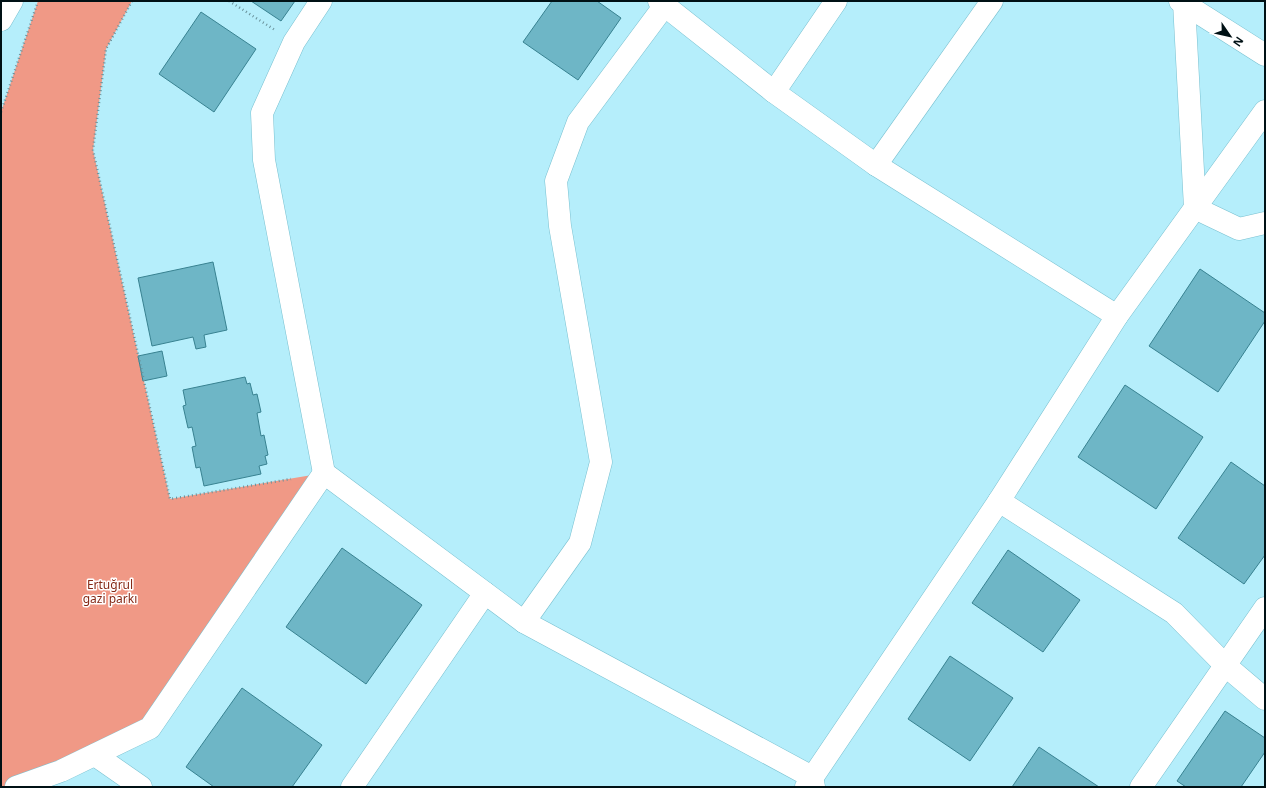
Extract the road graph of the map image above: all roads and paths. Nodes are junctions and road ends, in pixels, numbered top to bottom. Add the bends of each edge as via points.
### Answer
1 (12, 1) edge
2 (38, 1) edge
3 (132, 1) edge
4 (229, 1) edge
5 (321, 1) edge
6 (836, 1) edge
7 (992, 1) edge
8 (1184, 2) edge
9 (662, 3) edge
10 (1, 20) edge
11 (294, 42) junction
12 (1265, 55) edge
13 (774, 92) junction
14 (1265, 111) edge
15 (1, 112) edge
16 (876, 165) junction
17 (1195, 208) junction
18 (1265, 223) edge
19 (1117, 316) junction
20 (324, 473) junction
21 (999, 501) junction
22 (485, 593) junction
23 (1265, 608) edge
24 (524, 622) junction
25 (1226, 666) junction
26 (1265, 699) edge
27 (94, 755) junction
28 (811, 784) edge
29 (16, 787) edge
30 (141, 787) edge
31 (352, 787) edge
32 (1141, 787) edge

1 - 10 street
2 - 15 path
3 - 20 path via 106,49 93,150 170,499
4 - 11 path
5 - 11 street
6 - 13 street
7 - 16 street
8 - 12 street
8 - 17 street
9 - 13 street
9 - 24 street via 578,122 556,181 560,226 601,462 580,542
11 - 20 street via 262,113 264,160
13 - 16 street
14 - 17 street
16 - 19 street
17 - 18 street via 1239,229
17 - 19 street
19 - 21 street
20 - 22 street
20 - 27 street via 150,728
21 - 25 street via 1174,613
21 - 28 street
22 - 24 street
22 - 31 street
23 - 25 street
24 - 28 street
25 - 26 street
25 - 32 street
27 - 29 street via 61,771
27 - 30 street

